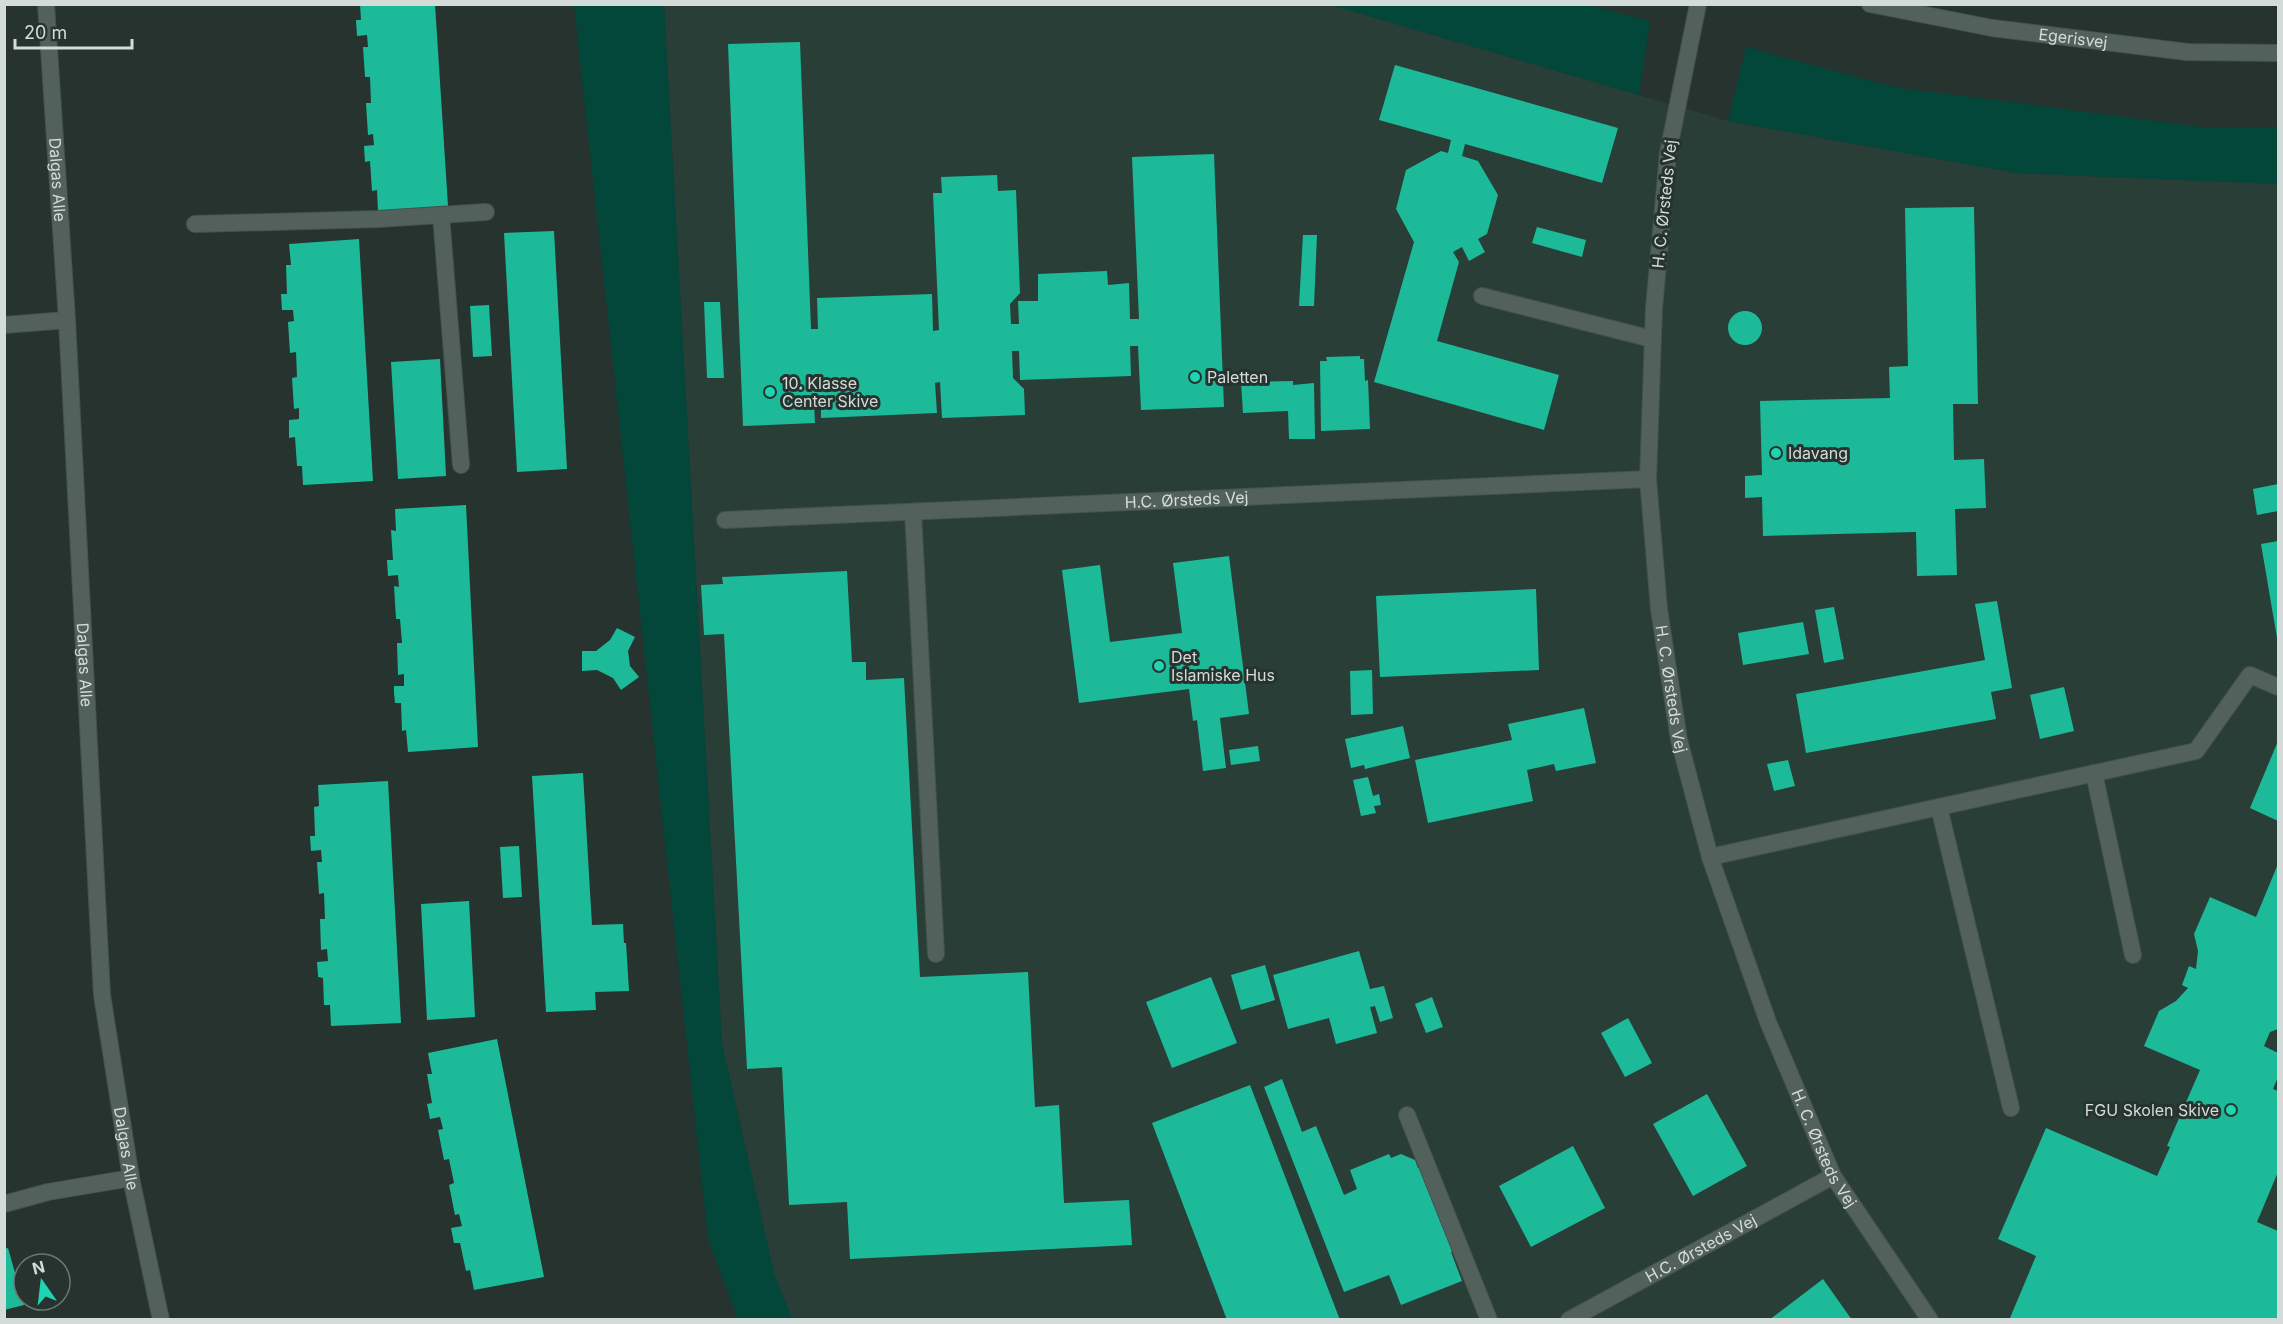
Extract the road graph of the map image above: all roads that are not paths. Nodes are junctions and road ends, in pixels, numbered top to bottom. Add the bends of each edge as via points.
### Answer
1 (46, 4) edge
2 (1698, 4) edge
3 (1869, 4) edge
4 (2278, 53) edge
5 (486, 212) dead end
6 (441, 215) junction
7 (195, 224) dead end
8 (1482, 296) dead end
9 (67, 320) junction
10 (4, 326) edge
11 (1652, 339) junction
12 (461, 465) dead end
13 (1648, 479) junction
14 (913, 512) junction
15 (725, 520) dead end
16 (2278, 687) edge
17 (2094, 773) junction
18 (1940, 807) junction
19 (1710, 858) junction
20 (936, 954) dead end
21 (2133, 955) dead end
22 (2011, 1108) dead end
23 (1407, 1115) dead end
24 (1833, 1176) junction
25 (131, 1178) junction
26 (4, 1204) edge
27 (161, 1320) edge
28 (1489, 1320) edge
29 (1569, 1320) edge
30 (1930, 1320) edge

1 - 9 street, Dalgas Alle
2 - 11 street, H. C. Ørsteds Vej via 1668,153
3 - 4 street, Egerisvej via 1992,28 2187,52
5 - 6 street
6 - 7 street
6 - 12 street
8 - 11 street
9 - 10 street
9 - 25 street, Dalgas Alle via 102,995
11 - 13 street, H. C. Ørsteds Vej
13 - 14 street, H.C. Ørsteds Vej
13 - 19 street, H. C. Ørsteds Vej via 1659,609 1679,740
14 - 15 street, H.C. Ørsteds Vej
14 - 20 street
16 - 17 street via 2250,675 2196,750
17 - 18 street
17 - 21 street
18 - 19 street
18 - 22 street
19 - 24 street, H. C. Ørsteds Vej via 1768,1022
23 - 28 street
24 - 29 street, H.C. Ørsteds Vej
24 - 30 street, H. C. Ørsteds Vej
25 - 26 street
25 - 27 street, Dalgas Alle

